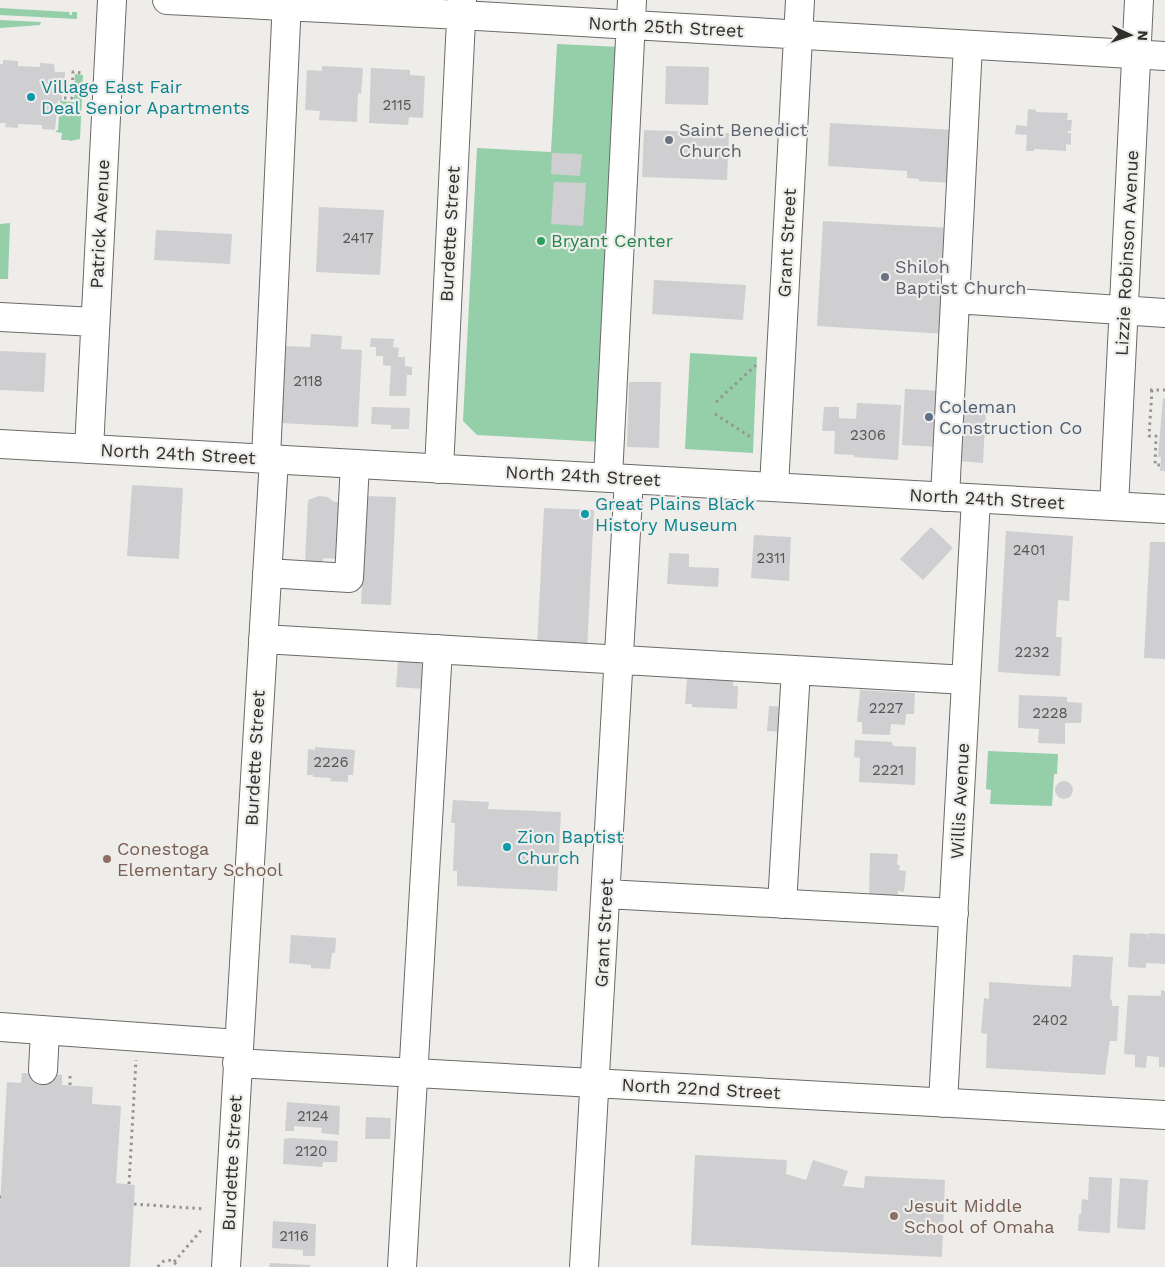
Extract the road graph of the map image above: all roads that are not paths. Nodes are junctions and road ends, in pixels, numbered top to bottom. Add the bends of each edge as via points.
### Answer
1 (112, 0) edge
2 (167, 0) edge
3 (800, 0) edge
4 (1139, 0) edge
5 (287, 3) edge
6 (462, 8) edge
7 (632, 12) edge
8 (798, 35) junction
9 (968, 45) junction
10 (1137, 54) junction
11 (1165, 56) edge
12 (955, 299) junction
13 (1124, 311) junction
14 (1165, 313) edge
15 (0, 317) edge
16 (95, 322) junction
17 (0, 444) edge
18 (89, 449) junction
19 (270, 459) junction
20 (355, 464) junction
21 (439, 469) junction
22 (618, 478) junction
23 (774, 487) junction
24 (945, 497) junction
25 (976, 499) junction
26 (1114, 506) junction
27 (1165, 509) edge
28 (267, 573) junction
29 (263, 639) junction
30 (438, 649) junction
31 (619, 659) junction
32 (796, 670) junction
33 (966, 680) junction
34 (606, 894) junction
35 (782, 904) junction
36 (954, 914) junction
37 (0, 1027) edge
38 (45, 1031) junction
39 (238, 1054) junction
40 (43, 1070) dead end
41 (413, 1074) junction
42 (596, 1083) junction
43 (943, 1103) junction
44 (1165, 1115) edge
45 (226, 1267) edge
46 (402, 1267) edge
47 (584, 1267) edge

1 - 16 street, Patrick Avenue
2 - 5 street, North 25th Street
3 - 8 street, Grant Street
4 - 10 street, Lizzie Robinson Avenue
5 - 6 street, North 25th Street
5 - 19 street, Burdette Street
6 - 7 street, North 25th Street
6 - 21 street, Burdette Street
7 - 8 street, North 25th Street
7 - 22 street, Grant Street
8 - 9 street, North 25th Street
8 - 23 street, Grant Street
9 - 10 street, North 25th Street
9 - 12 street
10 - 11 street, North 25th Street
10 - 13 street, Lizzie Robinson Avenue
12 - 13 street
12 - 24 street
13 - 14 street
13 - 26 street, Lizzie Robinson Avenue
15 - 16 street
16 - 18 street, Patrick Avenue
17 - 18 street, North 24th Street
18 - 19 street, North 24th Street
19 - 20 street, North 24th Street
19 - 28 street, Burdette Street
20 - 21 street, North 24th Street
20 - 28 street via 349,578
21 - 22 street, North 24th Street
22 - 23 street, North 24th Street
22 - 31 street, Grant Street
23 - 24 street, North 24th Street
24 - 25 street, North 24th Street
25 - 26 street, North 24th Street
25 - 33 street, Willis Avenue
26 - 27 street, North 24th Street
28 - 29 street, Burdette Street
29 - 30 street
29 - 39 street, Burdette Street
30 - 31 street
30 - 41 street
31 - 32 street
31 - 34 street, Grant Street
32 - 33 street
32 - 35 street
33 - 36 street, Willis Avenue
34 - 35 street
34 - 42 street, Grant Street
35 - 36 street
36 - 43 street, Willis Avenue
37 - 38 street, North 22nd Street
38 - 39 street, North 22nd Street via 137,1037
38 - 40 street
39 - 41 street, North 22nd Street
39 - 45 street, Burdette Street
41 - 42 street, North 22nd Street
41 - 46 street
42 - 43 street, North 22nd Street
42 - 47 street, Grant Street
43 - 44 street, North 22nd Street

